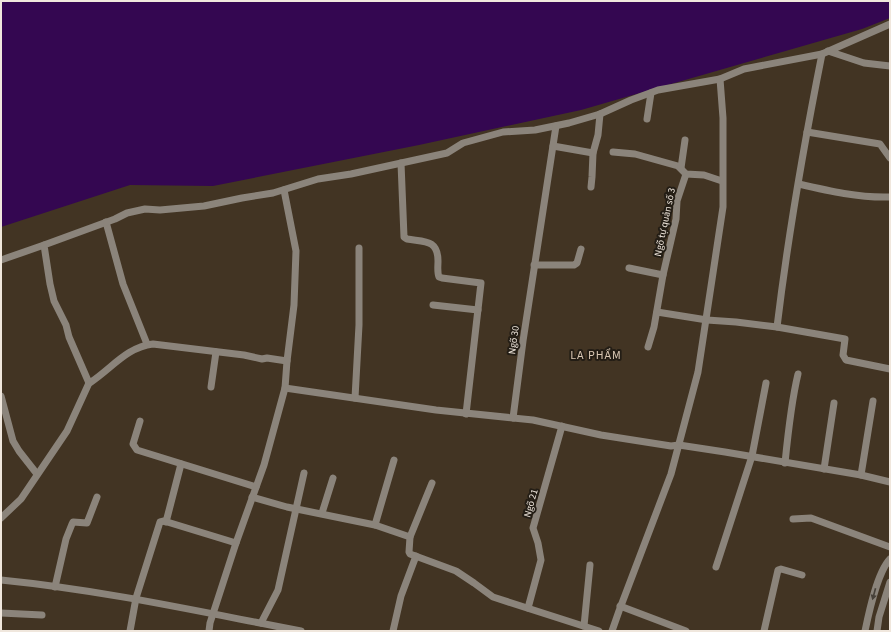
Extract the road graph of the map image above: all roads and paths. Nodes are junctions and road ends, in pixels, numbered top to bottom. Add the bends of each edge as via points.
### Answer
1 (890, 24) edge
2 (825, 53) junction
3 (890, 66) edge
4 (720, 79) junction
5 (651, 93) junction
6 (600, 114) junction
7 (647, 119) dead end
8 (556, 126) junction
9 (807, 132) junction
10 (685, 140) dead end
11 (553, 146) junction
12 (612, 152) dead end
13 (593, 153) junction
14 (890, 158) edge
15 (401, 163) junction
16 (683, 171) junction
17 (722, 181) junction
18 (798, 184) junction
19 (591, 187) dead end
20 (284, 190) junction
21 (890, 197) edge
22 (106, 222) junction
23 (44, 245) junction
24 (359, 248) dead end
25 (581, 249) dead end
26 (1, 260) edge
27 (534, 265) junction
28 (629, 268) dead end
29 (663, 275) junction
30 (433, 305) dead end
31 (478, 310) junction
32 (657, 312) junction
33 (707, 320) junction
34 (777, 327) junction
35 (147, 344) junction
36 (648, 347) dead end
37 (216, 352) junction
38 (287, 361) junction
39 (890, 369) edge
40 (798, 374) dead end
41 (89, 383) junction
42 (766, 383) dead end
43 (211, 387) dead end
44 (285, 388) junction
45 (1, 396) edge
46 (355, 398) junction
47 (874, 401) dead end
48 (834, 403) dead end
49 (466, 414) junction
50 (513, 418) junction
51 (140, 420) dead end
52 (562, 426) junction
53 (679, 445) junction
54 (752, 456) junction
55 (394, 460) dead end
56 (785, 463) junction
57 (181, 464) junction
58 (824, 468) junction
59 (304, 473) dead end
60 (37, 474) junction
61 (860, 475) junction
62 (333, 478) dead end
63 (890, 482) edge
64 (432, 483) dead end
65 (256, 487) junction
66 (96, 497) dead end
67 (252, 497) junction
68 (296, 508) junction
69 (322, 513) junction
70 (1, 518) edge
71 (793, 519) dead end
72 (166, 522) junction
73 (375, 525) junction
74 (410, 537) junction
75 (236, 543) junction
76 (890, 547) edge
77 (416, 556) junction
78 (890, 559) edge
79 (590, 565) dead end
80 (716, 567) dead end
81 (802, 575) dead end
82 (1, 580) edge
83 (890, 582) edge
84 (55, 587) junction
85 (136, 598) junction
86 (620, 606) junction
87 (528, 608) junction
88 (1, 613) edge
89 (42, 615) dead end
90 (213, 615) junction
91 (261, 623) junction
92 (584, 626) junction
93 (130, 631) edge
94 (209, 631) edge
95 (301, 631) edge
96 (393, 631) edge
97 (599, 631) edge
98 (612, 631) edge
99 (686, 631) edge
100 (764, 631) edge
101 (865, 631) edge
102 (877, 631) edge

1 - 2 street
2 - 3 street via 864,63
2 - 4 street via 744,69
2 - 9 street
4 - 5 street
4 - 17 street via 723,118
5 - 6 street
5 - 7 street
6 - 8 street
6 - 13 street
8 - 11 street, Ngõ 30
8 - 15 street via 503,132 463,143 447,153
9 - 14 street via 880,144
9 - 18 street
10 - 16 street, Ngõ tự quản số 3
11 - 13 street
11 - 27 street, Ngõ 30
12 - 16 street via 635,154 678,166
13 - 19 street
15 - 20 street via 318,180
15 - 31 street via 404,237 432,243 436,247 439,277 481,282
16 - 17 street via 704,174
16 - 29 street, Ngõ tự quản số 3 via 676,219
17 - 33 street via 723,207
18 - 21 street via 848,195
18 - 34 street
20 - 22 street via 204,206 145,209
20 - 38 street via 296,251 294,305
22 - 23 street
22 - 35 street via 124,284
23 - 26 street
23 - 41 street via 54,301
24 - 46 street via 359,325
25 - 27 street via 574,265
27 - 50 street, Ngõ 30
28 - 29 street
29 - 32 street, Ngõ tự quản số 3
30 - 31 street
31 - 49 street
32 - 33 street
32 - 36 street, Ngõ tự quản số 3
33 - 34 street
33 - 53 street via 698,372
34 - 39 street via 845,339 843,355 846,360
35 - 37 street
35 - 41 street via 125,354
37 - 38 street
37 - 43 street
38 - 44 street
40 - 56 street via 793,394
41 - 60 street via 67,431
42 - 54 street
44 - 46 street
44 - 65 street
45 - 60 street via 13,441
46 - 49 street
47 - 61 street
48 - 58 street
49 - 50 street
50 - 52 street
51 - 57 street via 134,447
52 - 53 street via 602,435 671,446
52 - 87 street, Ngõ 21 via 533,528 541,560
53 - 54 street
53 - 86 street via 671,474
54 - 56 street
54 - 80 street
55 - 73 street
56 - 58 street
57 - 65 street
57 - 72 street
58 - 61 street
59 - 68 street
60 - 70 street via 21,499
61 - 63 street
62 - 69 street
64 - 74 street
65 - 67 street
66 - 84 street via 87,523 72,524
67 - 68 street
67 - 75 street
68 - 69 street
68 - 91 street via 278,590
69 - 73 street
71 - 76 street via 811,518
72 - 75 street
72 - 85 street via 159,524
73 - 74 street
74 - 77 street via 409,552
75 - 90 street
77 - 87 street via 456,571 493,597
77 - 96 street via 401,596
78 -> 101 street via 876,587
79 - 92 street
81 - 100 street via 778,570
82 - 84 street
83 - 102 street
84 - 85 street
85 - 90 street
85 - 93 street
86 - 98 street
86 - 99 street
87 - 92 street
88 - 89 street
90 - 91 street
90 - 94 street
91 - 95 street
92 - 97 street

